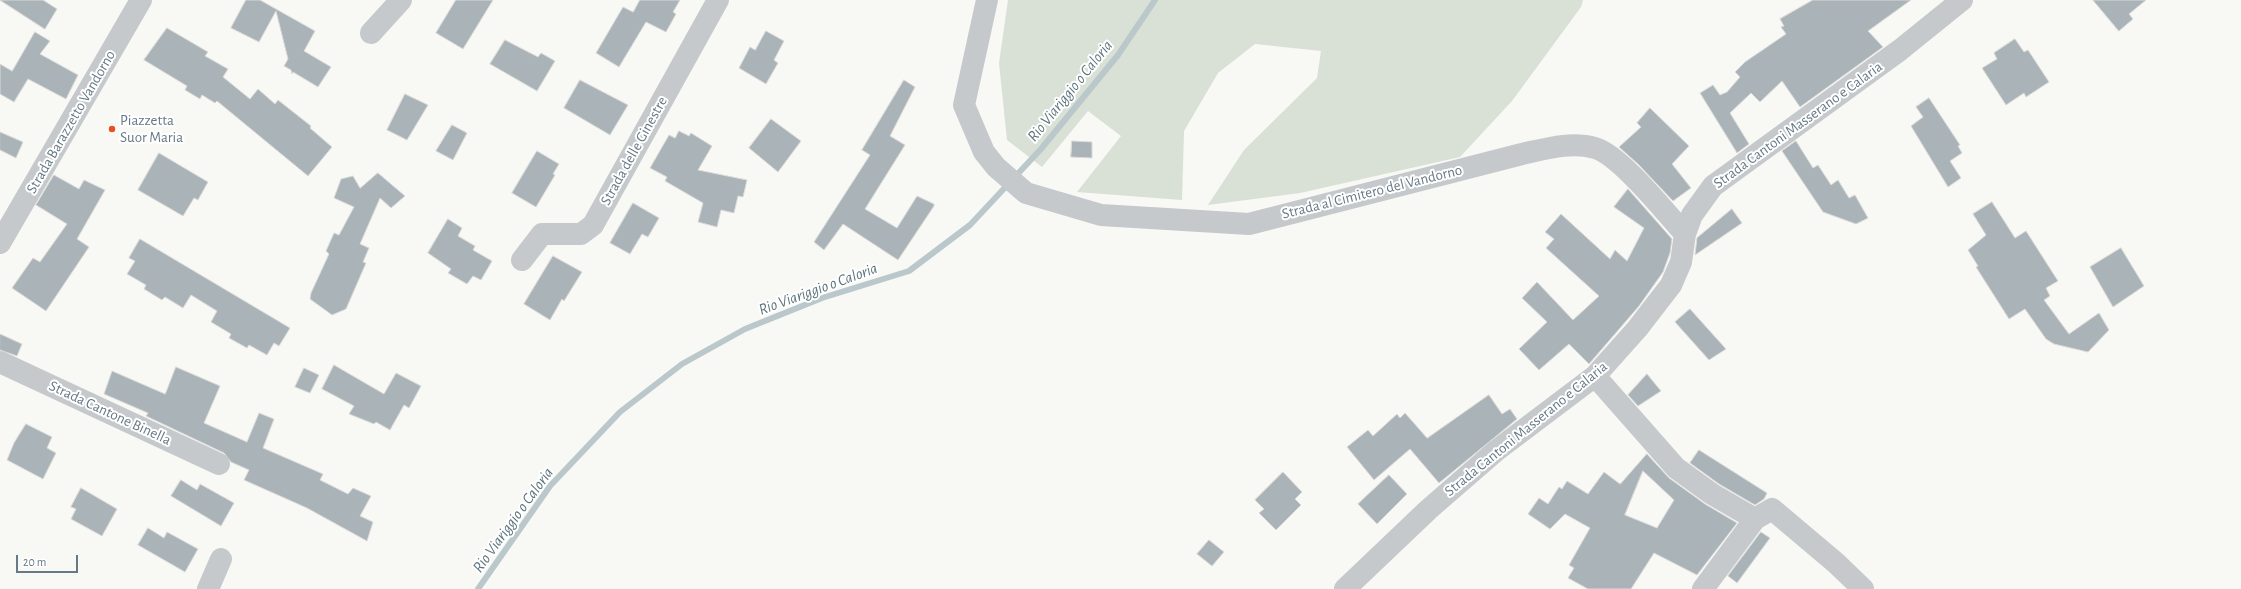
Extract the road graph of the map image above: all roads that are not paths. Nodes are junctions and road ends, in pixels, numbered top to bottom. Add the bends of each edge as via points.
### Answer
1 (142, 0) edge
2 (401, 0) edge
3 (718, 0) edge
4 (988, 0) edge
5 (1962, 0) edge
6 (371, 33) dead end
7 (1685, 234) junction
8 (0, 243) edge
9 (522, 260) dead end
10 (0, 362) edge
11 (1595, 376) junction
12 (220, 464) dead end
13 (1755, 519) junction
14 (221, 559) dead end
15 (208, 589) edge
16 (1345, 589) edge
17 (1703, 589) edge
18 (1863, 589) edge

1 - 8 street, Strada Barazzetto Vandorno
2 - 6 street
3 - 9 street, Strada delle Ginestre via 593,225 582,234 542,234
4 - 7 street, Strada al Cimitero del Vandorno via 964,105 984,152 996,167 1026,193 1101,215 1249,224 1566,145 1595,148 1617,161
5 - 7 street, Strada Cantoni Masserano e Calaria via 1900,50 1714,186 1692,215
7 - 11 street, Strada Cantoni Masserano e Calaria via 1681,262 1671,285 1638,329
10 - 12 street, Strada Cantone Binella
11 - 13 street via 1676,468 1712,494
11 - 16 street, Strada Cantoni Masserano e Calaria via 1497,450 1413,524
13 - 17 street
13 - 18 street via 1772,509
14 - 15 street

